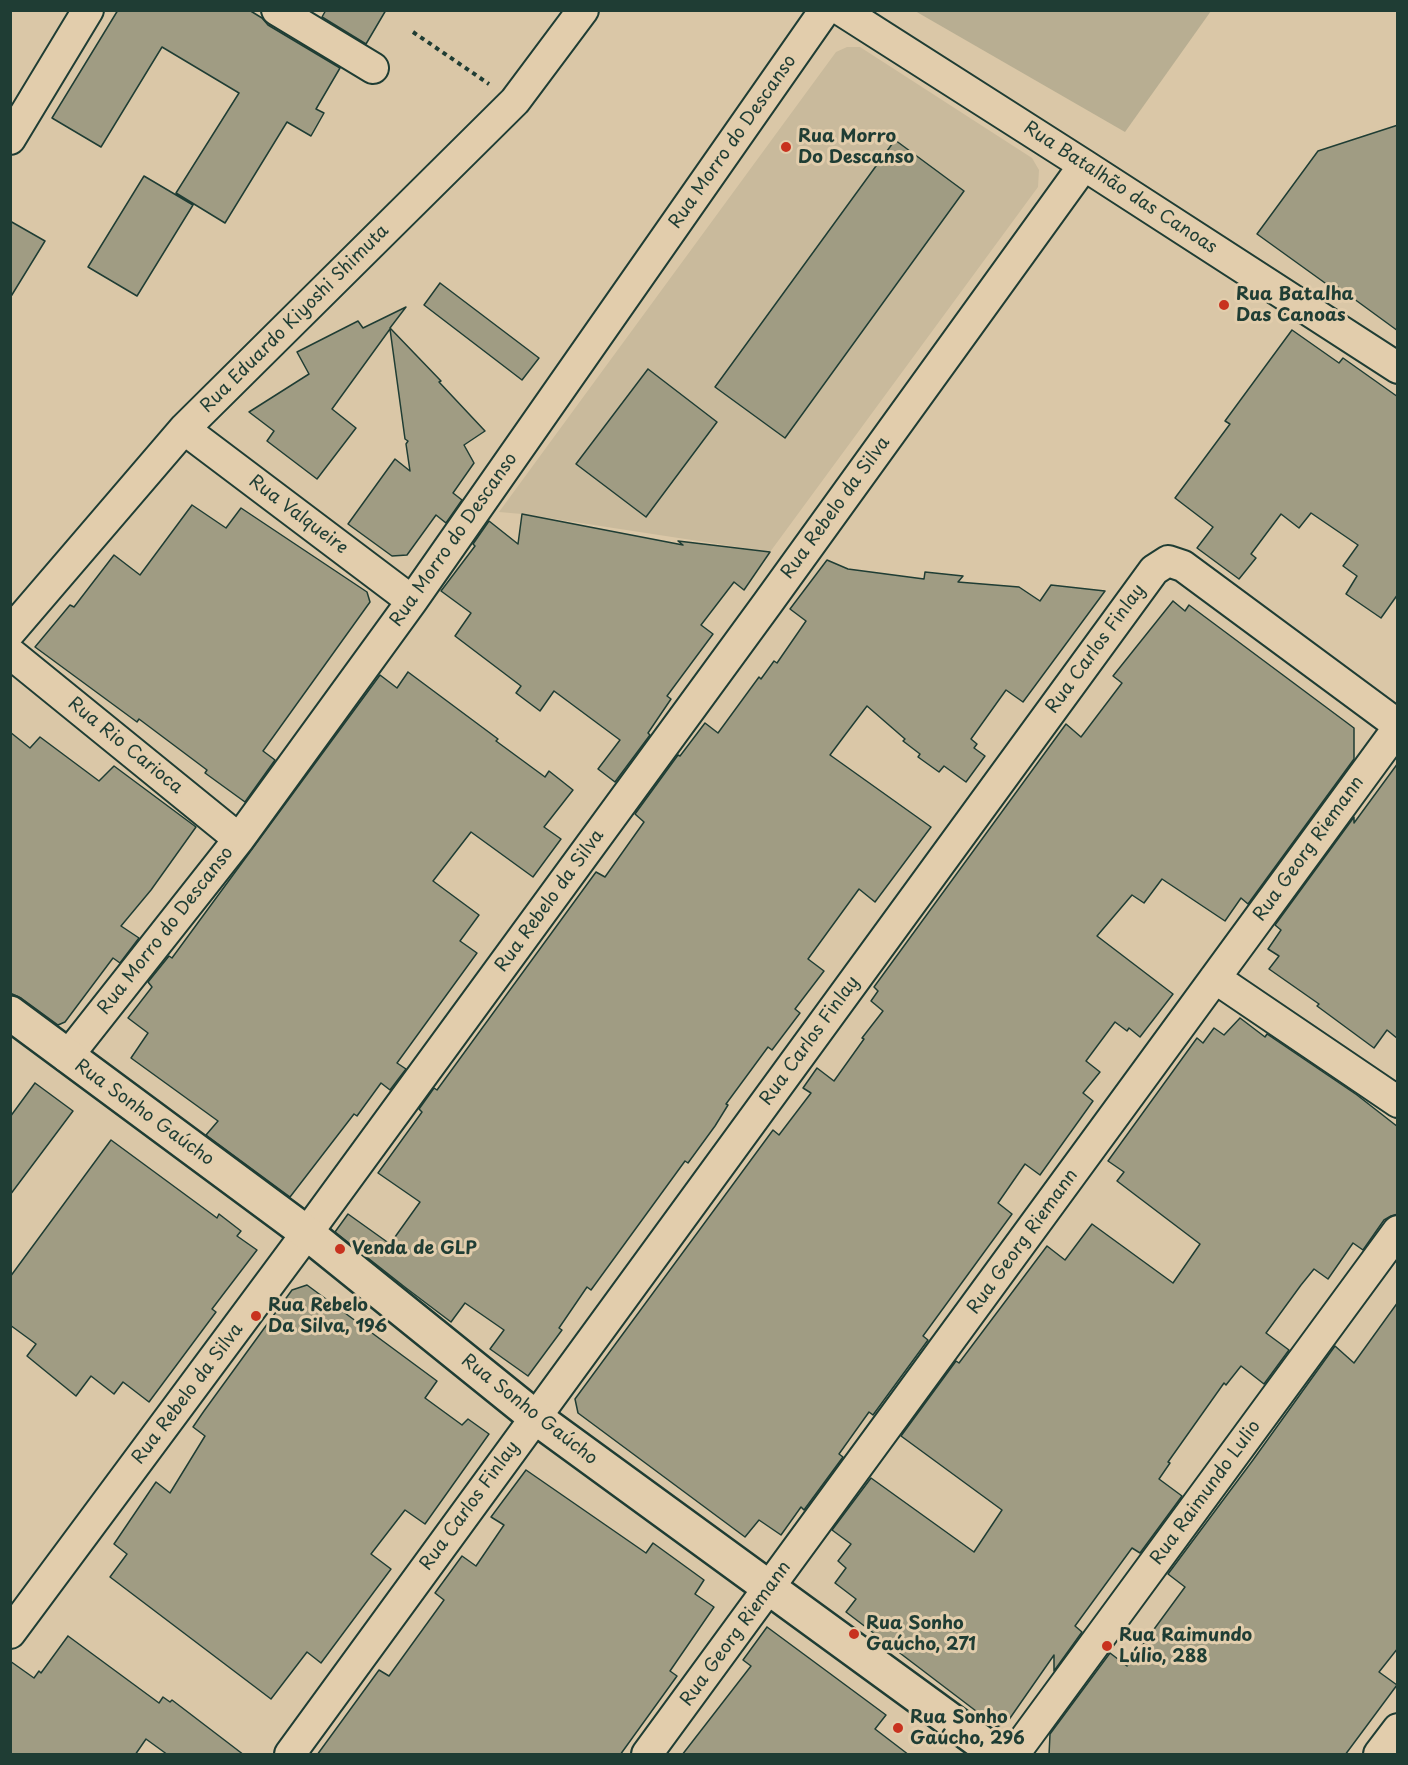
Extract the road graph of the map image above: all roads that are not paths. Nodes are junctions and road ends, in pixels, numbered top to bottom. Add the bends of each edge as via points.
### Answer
1 (88, 10) edge
2 (277, 10) edge
3 (583, 10) edge
4 (825, 10) edge
5 (841, 10) edge
6 (373, 68) dead end
7 (10, 139) edge
8 (1084, 165) junction
9 (1398, 368) edge
10 (184, 429) junction
11 (412, 601) junction
12 (10, 632) edge
13 (10, 653) edge
14 (1398, 727) edge
15 (239, 839) junction
16 (1215, 978) junction
17 (10, 1013) edge
18 (67, 1057) junction
19 (1398, 1102) edge
20 (1398, 1230) edge
21 (307, 1233) junction
22 (535, 1416) junction
23 (769, 1589) junction
24 (10, 1633) edge
25 (1398, 1729) edge
26 (290, 1755) edge
27 (647, 1755) edge
28 (997, 1755) edge
29 (1014, 1755) edge
30 (1379, 1755) edge

1 - 7 street
2 - 6 street
3 - 10 street, Rua Eduardo Kiyoshi Shimuta via 515,101
4 - 11 street, Rua Morro do Descanso
5 - 8 street, Rua Batalhão das Canoas
8 - 9 street, Rua Batalhão das Canoas
8 - 21 street, Rua Rebelo da Silva
10 - 11 street, Rua Valqueire
10 - 12 street, Rua Eduardo Kiyoshi Shimuta
11 - 15 street, Rua Morro do Descanso
13 - 15 street, Rua Rio Carioca
14 - 16 street, Rua Georg Riemann
14 - 22 street, Rua Carlos Finlay via 1183,566 1168,561 1154,570
15 - 18 street, Rua Morro do Descanso
16 - 19 street
16 - 23 street, Rua Georg Riemann
17 - 18 street, Rua Sonho Gaúcho
18 - 21 street, Rua Sonho Gaúcho
20 - 29 street, Rua Raimundo Lulio
21 - 22 street, Rua Sonho Gaúcho
21 - 24 street, Rua Rebelo da Silva
22 - 23 street, Rua Sonho Gaúcho
22 - 26 street, Rua Carlos Finlay
23 - 27 street, Rua Georg Riemann
23 - 28 street, Rua Sonho Gaúcho
25 - 30 street

